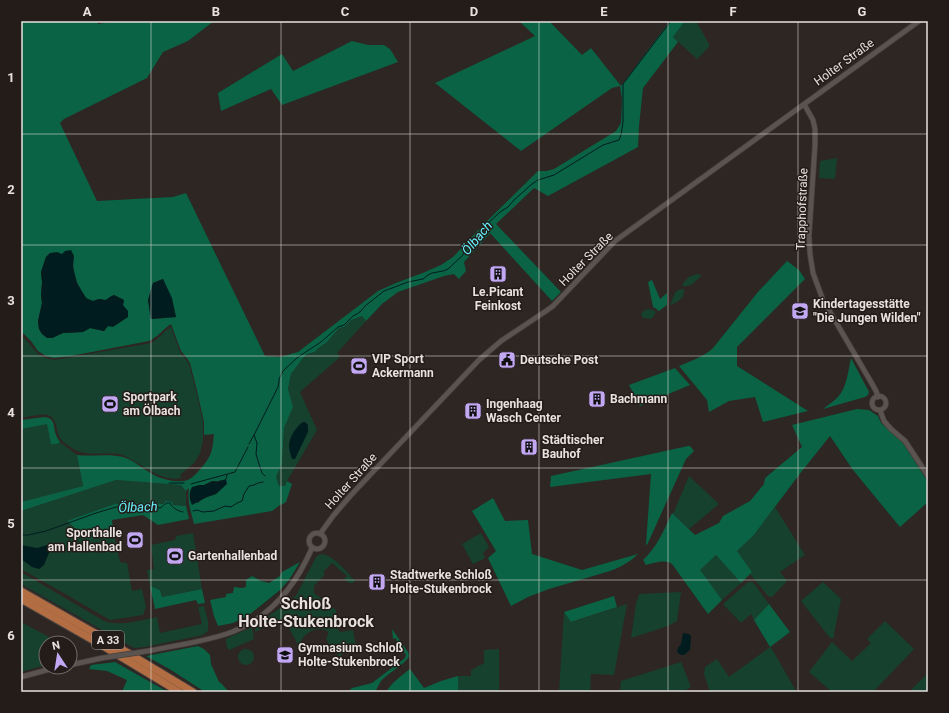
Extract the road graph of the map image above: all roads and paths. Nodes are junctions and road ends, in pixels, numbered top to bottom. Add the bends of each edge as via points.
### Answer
1 (919, 21) edge
2 (804, 104) junction
3 (878, 397) junction
4 (880, 410) junction
5 (928, 476) edge
6 (320, 534) junction
7 (312, 548) junction
8 (21, 591) edge
9 (21, 599) edge
10 (78, 663) edge
11 (38, 672) edge
12 (21, 677) edge
13 (179, 692) edge
14 (192, 692) edge

1 - 2 street, Holter Straße
2 - 3 street, Trapphofstraße via 813,120 815,130 808,236 813,273 823,300 872,382
2 - 6 street, Holter Straße via 615,241 550,309 488,352 348,498
3 - 4 street via 872,404
3 - 4 street via 882,397 886,403
4 - 5 street via 884,421 905,441
6 - 7 street via 310,537 309,543
6 - 7 street via 324,544 320,549
7 - 10 street, bridge via 304,567 287,592 257,618 232,632
8 - 14 highway, A 33
9 - 13 highway, A 33
11 - 12 street

